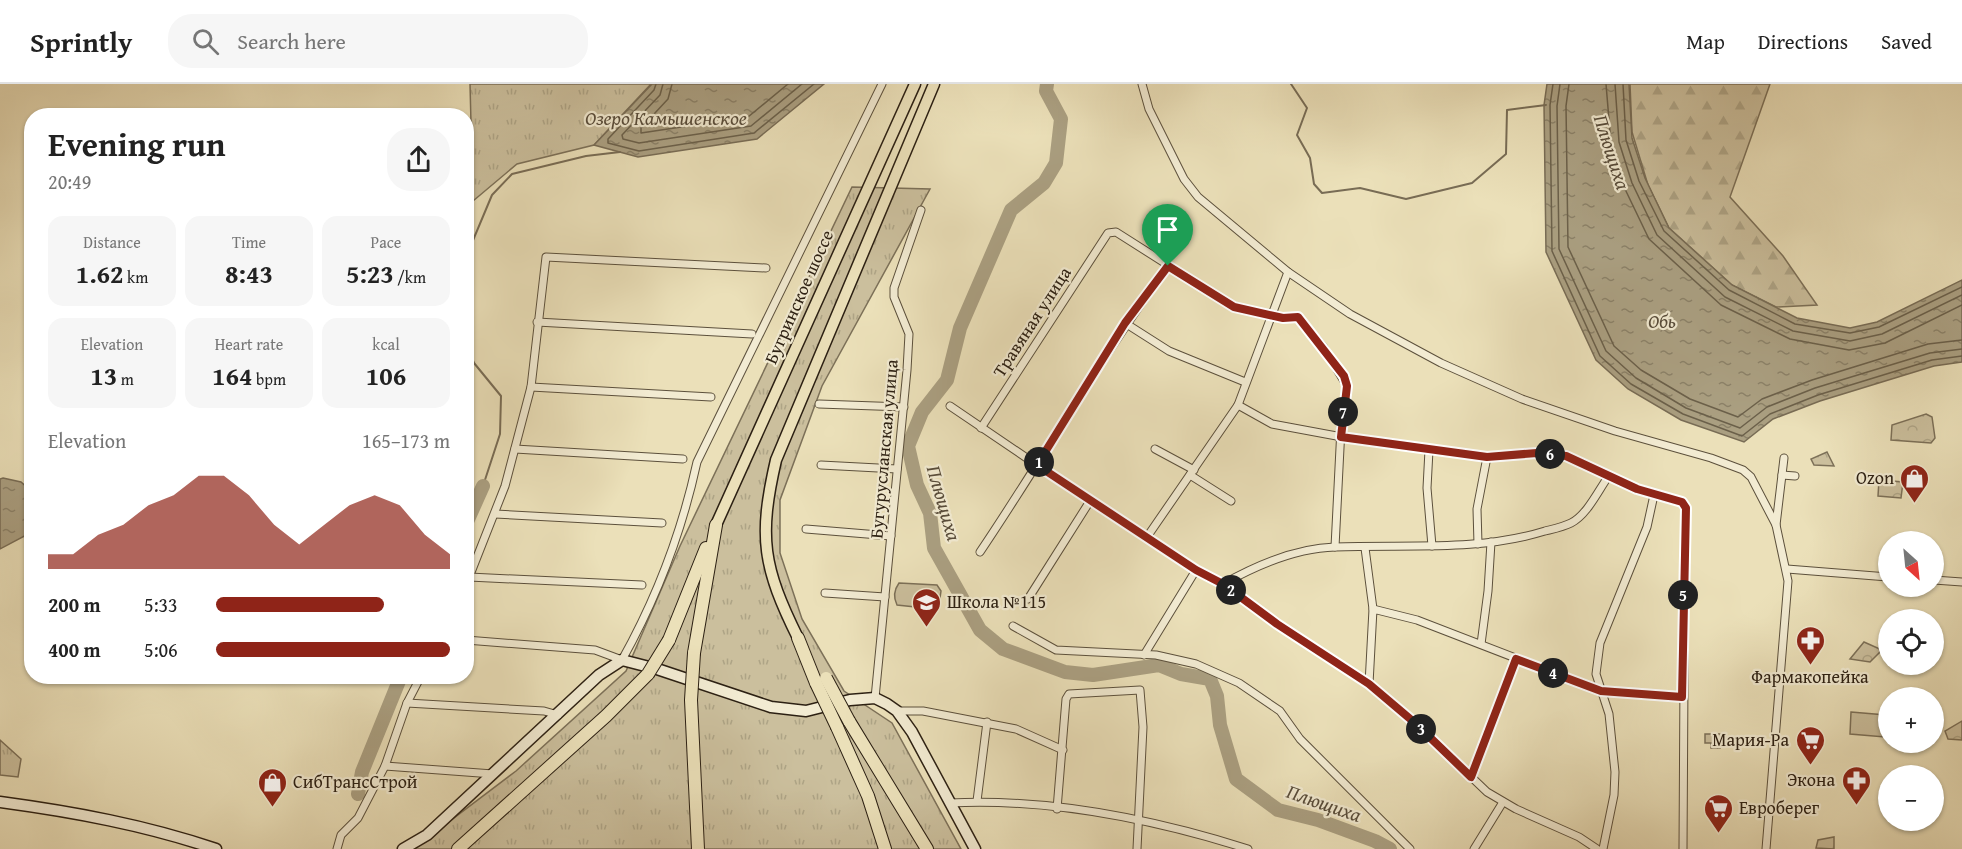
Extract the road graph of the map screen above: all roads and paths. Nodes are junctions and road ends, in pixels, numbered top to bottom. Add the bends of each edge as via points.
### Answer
1 (882, 84) edge
2 (915, 84) edge
3 (934, 84) edge
4 (1142, 84) edge
5 (921, 210) dead end
6 (1168, 266) junction
7 (766, 268) dead end
8 (1288, 272) junction
9 (1270, 315) junction
10 (537, 322) junction
11 (1125, 323) junction
12 (752, 334) dead end
13 (1245, 382) junction
14 (531, 387) junction
15 (711, 397) dead end
16 (819, 404) dead end
17 (1238, 405) junction
18 (950, 406) dead end
19 (904, 407) junction
20 (981, 428) junction
21 (1341, 437) junction
22 (515, 449) junction
23 (1155, 449) dead end
24 (1429, 450) junction
25 (1487, 457) junction
26 (1784, 458) dead end
27 (683, 459) dead end
28 (821, 465) dead end
29 (1037, 465) junction
30 (897, 469) junction
31 (1192, 472) junction
32 (1782, 475) junction
33 (1608, 477) junction
34 (1795, 477) dead end
35 (1654, 495) junction
36 (1090, 501) junction
37 (1231, 501) dead end
38 (495, 514) junction
39 (662, 523) dead end
40 (716, 525) junction
41 (1776, 525) junction
42 (806, 529) dead end
43 (891, 536) junction
44 (1147, 537) junction
45 (1491, 543) junction
46 (1478, 544) junction
47 (1431, 546) junction
48 (1335, 547) junction
49 (1365, 548) junction
50 (980, 552) dead end
51 (474, 566) edge
52 (1787, 569) junction
53 (1196, 570) junction
54 (1878, 575) edge
55 (474, 581) edge
56 (1944, 581) edge
57 (1962, 582) edge
58 (1223, 584) junction
59 (642, 585) dead end
60 (825, 593) dead end
61 (885, 597) junction
62 (1028, 599) dead end
63 (1373, 609) junction
64 (1014, 626) dead end
65 (798, 638) joint
66 (474, 641) edge
67 (1481, 644) junction
68 (1144, 655) junction
69 (1516, 659) junction
70 (622, 660) junction
71 (821, 681) junction
72 (417, 684) edge
73 (1369, 684) junction
74 (1601, 691) junction
75 (1682, 697) junction
76 (875, 698) junction
77 (407, 703) junction
78 (897, 711) junction
79 (558, 715) junction
80 (987, 723) junction
81 (1063, 750) junction
82 (385, 766) junction
83 (493, 774) junction
84 (1471, 777) junction
85 (977, 801) junction
86 (0, 802) edge
87 (950, 802) junction
88 (1503, 802) junction
89 (1057, 809) junction
90 (1139, 818) junction
91 (216, 849) edge
92 (337, 849) edge
93 (403, 849) edge
94 (458, 849) edge
95 (698, 849) edge
96 (885, 849) edge
97 (927, 849) edge
98 (975, 849) edge
99 (1137, 849) edge
100 (1248, 849) edge
101 (1410, 849) edge
102 (1474, 849) edge
103 (1597, 849) edge
104 (1603, 849) edge
105 (1683, 849) edge
106 (1766, 849) edge

1 - 70 street via 698,462 679,528
2 - 40 main road, Бугринское шоссе
3 - 65 main road via 776,460 765,505 765,542 773,582
4 - 8 street via 1154,119 1184,179 1198,197
5 - 19 street, Бугурусланская улица via 894,288 909,334
6 - 9 street via 1234,307
6 - 11 street
6 - 20 street, Травяная улица via 1116,232 1108,233
7 - 10 street via 546,257
8 - 9 street
8 - 41 street via 1383,334 1522,399 1743,470 1759,489
9 - 13 street
9 - 21 street via 1298,317 1344,376 1347,386
10 - 12 street
10 - 14 street
11 - 13 street via 1168,351
11 - 29 street
13 - 17 street
14 - 15 street
14 - 22 street
16 - 19 street
17 - 21 street via 1272,424
17 - 31 street
18 - 20 street
19 - 30 street, Бугурусланская улица
20 - 29 street
21 - 24 street
21 - 48 street
22 - 27 street
22 - 38 street
23 - 31 street
24 - 25 street
24 - 47 street
25 - 33 street via 1537,453 1566,456
25 - 46 street via 1477,509
26 - 32 street
28 - 30 street
29 - 36 street
29 - 50 street
30 - 43 street, Бугурусланская улица
31 - 37 street
31 - 44 street
32 - 34 street
32 - 41 street
33 - 35 street
33 - 45 street via 1571,524
35 - 74 street via 1640,547 1604,629 1596,675
35 - 75 street via 1682,502 1686,508
36 - 44 street
36 - 62 street
38 - 39 street
38 - 51 street
40 - 94 highway, bridge via 669,640 648,674
40 - 95 highway, bridge via 694,653 691,700
41 - 52 street
42 - 43 street
43 - 61 street, Бугурусланская улица
44 - 53 street
45 - 46 street
45 - 67 street
46 - 47 street
47 - 49 street
48 - 49 street
48 - 58 street via 1283,557
49 - 63 street
52 - 54 street
52 - 106 street via 1789,587
53 - 58 street
53 - 68 street
55 - 59 street
56 - 57 street
58 - 73 street
60 - 61 street
61 - 76 street, Бугурусланская улица
63 - 67 street via 1417,620
63 - 73 street
64 - 68 street via 1056,650
65 - 71 highway
66 - 70 street via 595,650
67 - 69 street
68 - 101 street via 1196,664 1261,696 1280,711 1300,739
69 - 74 street
69 - 84 street
70 - 76 street via 771,707 806,711
70 - 79 street via 599,675
71 - 96 highway, bridge
71 - 97 highway, bridge
72 - 77 street
73 - 84 street
74 - 75 street
74 - 104 street via 1609,714 1615,772
75 - 105 street
76 - 78 street
77 - 79 street
77 - 82 street
78 - 80 street via 923,711
78 - 87 street
79 - 83 street
80 - 81 street via 1016,729
80 - 85 street
81 - 89 street
81 - 90 street via 1069,694 1140,690 1143,727
82 - 83 street
82 - 92 street via 358,818 341,835
83 - 93 street via 427,835
84 - 88 street
85 - 87 street
85 - 89 street
86 - 91 street via 87,814
87 - 98 street
88 - 102 street
88 - 103 street
89 - 90 street
90 - 99 street
90 - 100 street

